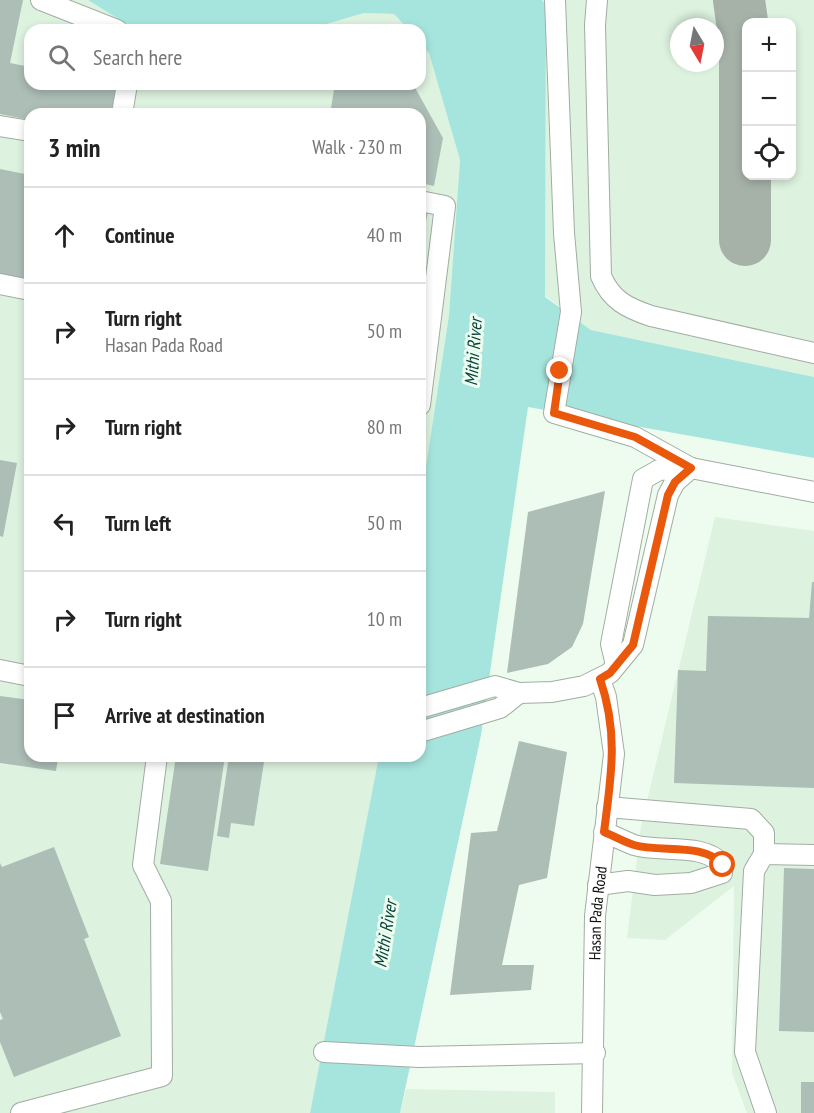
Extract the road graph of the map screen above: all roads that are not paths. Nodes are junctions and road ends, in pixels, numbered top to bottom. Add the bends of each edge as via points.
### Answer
1 (42, 0) edge
2 (555, 0) edge
3 (597, 0) edge
4 (102, 24) edge
5 (126, 90) edge
6 (123, 108) edge
7 (0, 126) edge
8 (24, 130) edge
9 (426, 202) edge
10 (0, 284) edge
11 (24, 289) edge
12 (814, 353) edge
13 (426, 357) edge
14 (691, 468) junction
15 (814, 492) edge
16 (616, 665) junction
17 (0, 670) edge
18 (24, 675) edge
19 (600, 679) junction
20 (519, 693) junction
21 (426, 706) edge
22 (426, 730) edge
23 (156, 762) edge
24 (608, 807) junction
25 (604, 832) junction
26 (814, 855) edge
27 (759, 863) junction
28 (723, 865) junction
29 (598, 885) junction
30 (324, 1052) dead end
31 (595, 1053) junction
32 (21, 1113) edge
33 (592, 1113) edge
34 (766, 1113) edge

1 - 4 street
2 - 14 street via 571,312 554,413 635,437
3 - 12 street via 601,276 606,289 625,307 651,316
5 - 6 street
7 - 8 street
9 - 13 street via 445,206
10 - 11 street
14 - 15 street
14 - 16 street via 675,482 668,495 633,645
14 - 16 street via 659,470 643,479 611,644
16 - 19 street
17 - 18 street
19 - 20 street via 552,692
19 - 24 street, Hasan Pada Road via 614,754
20 - 21 street via 495,686
20 - 22 street via 500,708
23 - 32 street via 143,865 161,901 162,1076
24 - 25 street, Hasan Pada Road
24 - 27 street via 751,819 764,833
25 - 28 street via 636,845 700,853 718,859
25 - 29 street, Hasan Pada Road
26 - 27 street
27 - 28 street
27 - 34 street via 745,1052
28 - 29 street via 722,873 691,883 655,885 628,881
29 - 31 street, Hasan Pada Road
30 - 31 street via 419,1057
31 - 33 street, Hasan Pada Road

